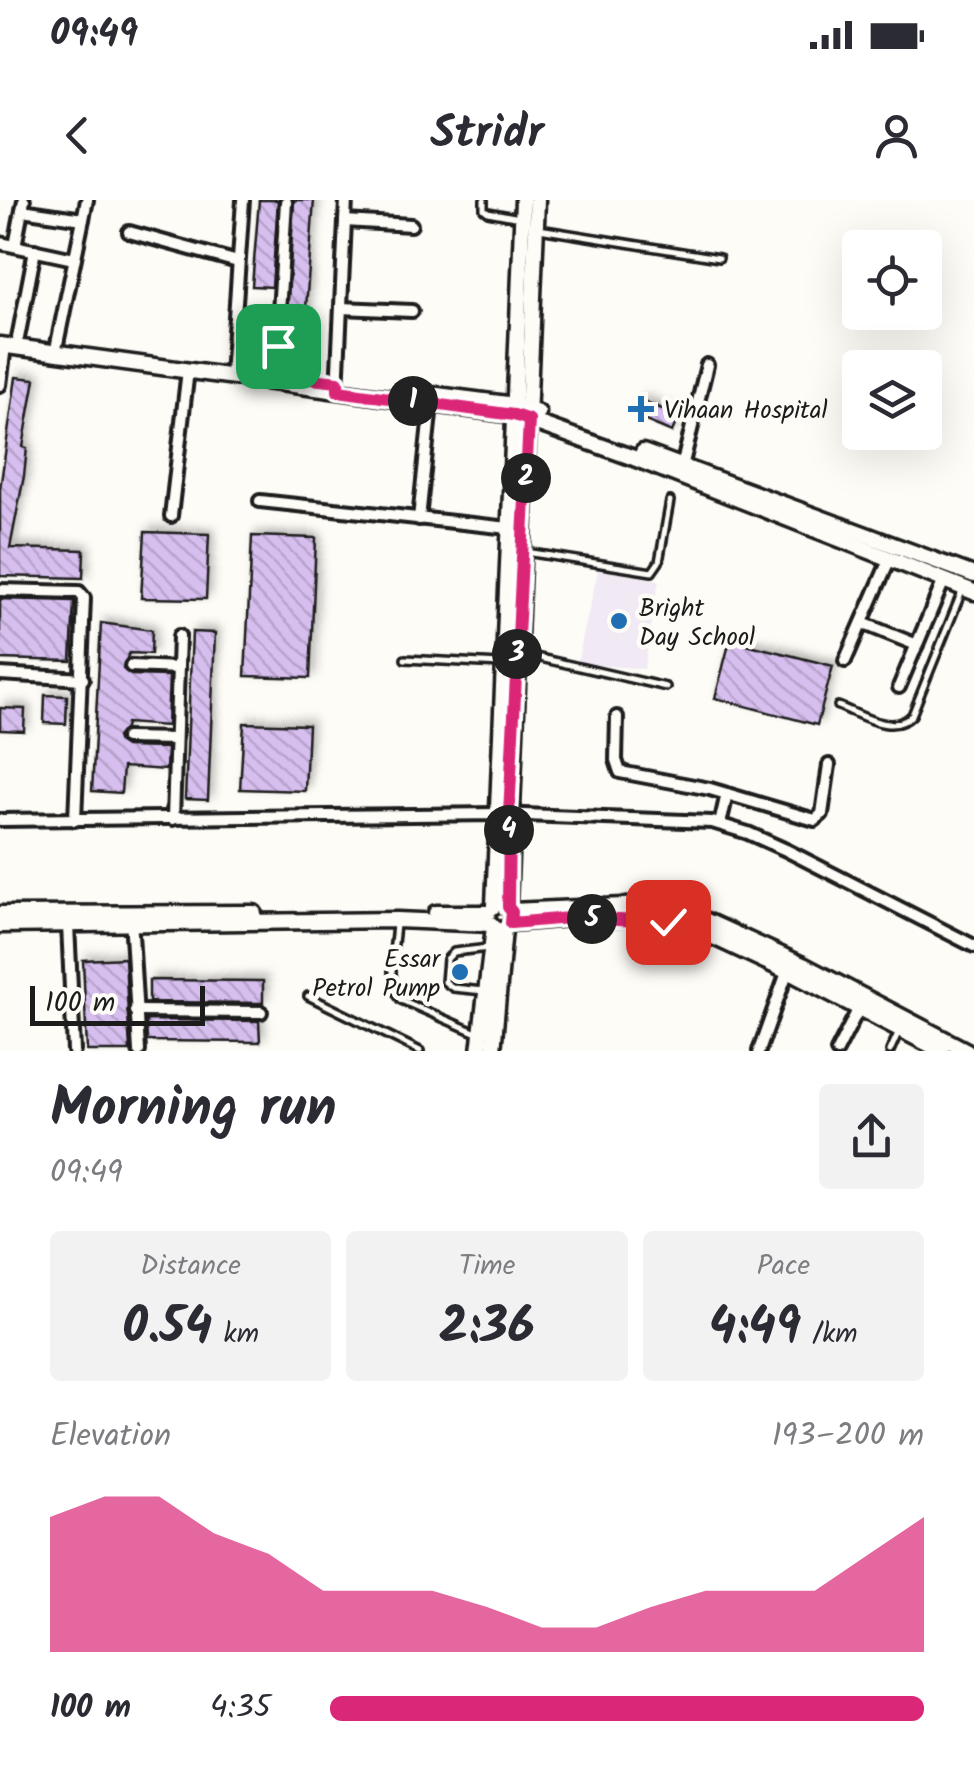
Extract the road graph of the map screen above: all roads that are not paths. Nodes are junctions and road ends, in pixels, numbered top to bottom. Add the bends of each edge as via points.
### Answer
1 (87, 200) edge
2 (242, 200) edge
3 (346, 200) edge
4 (484, 200) edge
5 (523, 200) edge
6 (537, 200) edge
7 (286, 202) edge
8 (23, 205) edge
9 (523, 218) junction
10 (83, 219) junction
11 (345, 221) junction
12 (411, 225) dead end
13 (537, 228) junction
14 (129, 232) dead end
15 (0, 243) edge
16 (16, 246) junction
17 (35, 250) junction
18 (718, 258) dead end
19 (74, 259) junction
20 (238, 262) junction
21 (341, 308) junction
22 (412, 311) dead end
23 (6, 341) edge
24 (57, 344) junction
25 (707, 365) dead end
26 (188, 370) junction
27 (231, 373) junction
28 (272, 374) junction
29 (0, 385) edge
30 (338, 387) junction
31 (431, 404) junction
32 (522, 412) junction
33 (681, 472) junction
34 (260, 501) dead end
35 (670, 501) dead end
36 (171, 516) dead end
37 (419, 518) junction
38 (510, 528) junction
39 (523, 551) junction
40 (890, 558) junction
41 (944, 580) junction
42 (970, 582) edge
43 (0, 590) edge
44 (862, 623) junction
45 (179, 636) dead end
46 (916, 645) junction
47 (518, 653) junction
48 (404, 659) dead end
49 (845, 661) dead end
50 (504, 664) junction
51 (131, 666) dead end
52 (178, 668) junction
53 (0, 674) edge
54 (83, 679) junction
55 (666, 687) dead end
56 (899, 687) dead end
57 (838, 706) dead end
58 (616, 718) dead end
59 (126, 738) dead end
60 (176, 739) junction
61 (829, 765) dead end
62 (727, 794) junction
63 (503, 814) junction
64 (173, 818) junction
65 (0, 820) edge
66 (76, 820) junction
67 (720, 824) junction
68 (0, 914) edge
69 (500, 918) junction
70 (131, 919) junction
71 (397, 920) junction
72 (0, 925) edge
73 (68, 925) junction
74 (974, 946) edge
75 (492, 948) junction
76 (789, 966) junction
77 (486, 992) junction
78 (308, 996) dead end
79 (858, 1008) junction
80 (135, 1012) junction
81 (261, 1012) dead end
82 (899, 1029) junction
83 (480, 1043) edge
84 (74, 1051) edge
85 (140, 1051) edge
86 (420, 1051) edge
87 (493, 1051) edge
88 (759, 1051) edge
89 (837, 1051) edge
90 (890, 1051) edge
91 (942, 1051) edge
92 (968, 1051) edge

1 - 10 street
2 - 20 street
3 - 11 street
4 - 9 lane via 488,212
5 - 9 main road
6 - 13 main road
7 - 28 street
8 - 10 street
8 - 16 street
9 - 32 main road
10 - 19 street
11 - 12 street
11 - 21 street
13 - 18 lane
13 - 32 main road
14 - 20 street
15 - 16 street
16 - 17 street
17 - 19 street
17 - 23 street
19 - 24 street
20 - 27 street
21 - 22 street
21 - 30 street
23 - 24 main road
23 - 26 main road
23 - 29 street
24 - 27 main road
25 - 33 street
26 - 27 main road
26 - 36 street
27 - 28 main road
27 - 30 main road
28 - 30 main road
30 - 31 main road
30 - 32 main road
31 - 32 main road
31 - 37 street
32 - 33 main road
32 - 38 main road
32 - 39 main road
33 - 40 main road
33 - 42 main road
34 - 37 street
35 - 39 lane via 660,562 652,572
37 - 38 street
38 - 50 main road
39 - 47 main road
40 - 41 main road
40 - 44 street
41 - 42 main road
41 - 46 street
42 - 57 lane via 904,723 892,726
43 - 54 street via 82,594
44 - 46 street
44 - 49 street
45 - 52 street
46 - 56 street
47 - 55 lane
47 - 63 main road
48 - 50 lane
50 - 63 main road
51 - 52 street
52 - 60 street
53 - 54 street
54 - 66 street
58 - 62 street via 620,772
59 - 60 street
60 - 64 street
61 - 62 street via 816,820
62 - 67 street
63 - 64 street
63 - 67 street
63 - 69 main road
64 - 66 street
65 - 66 street
67 - 74 street via 786,850
68 - 70 main road
69 - 70 main road
69 - 71 main road
69 - 75 main road
69 - 76 main road via 668,922
69 - 87 main road
70 - 71 main road
70 - 73 main road
70 - 80 street
71 - 83 lane via 396,994
72 - 73 main road
73 - 84 street
75 - 77 main road
75 - 77 lane via 454,952 447,959 445,982
76 - 79 main road
76 - 88 street
76 - 92 main road
77 - 83 main road
78 - 86 lane
79 - 82 main road
79 - 89 street
80 - 81 street
80 - 85 street
82 - 90 lane
82 - 91 main road

